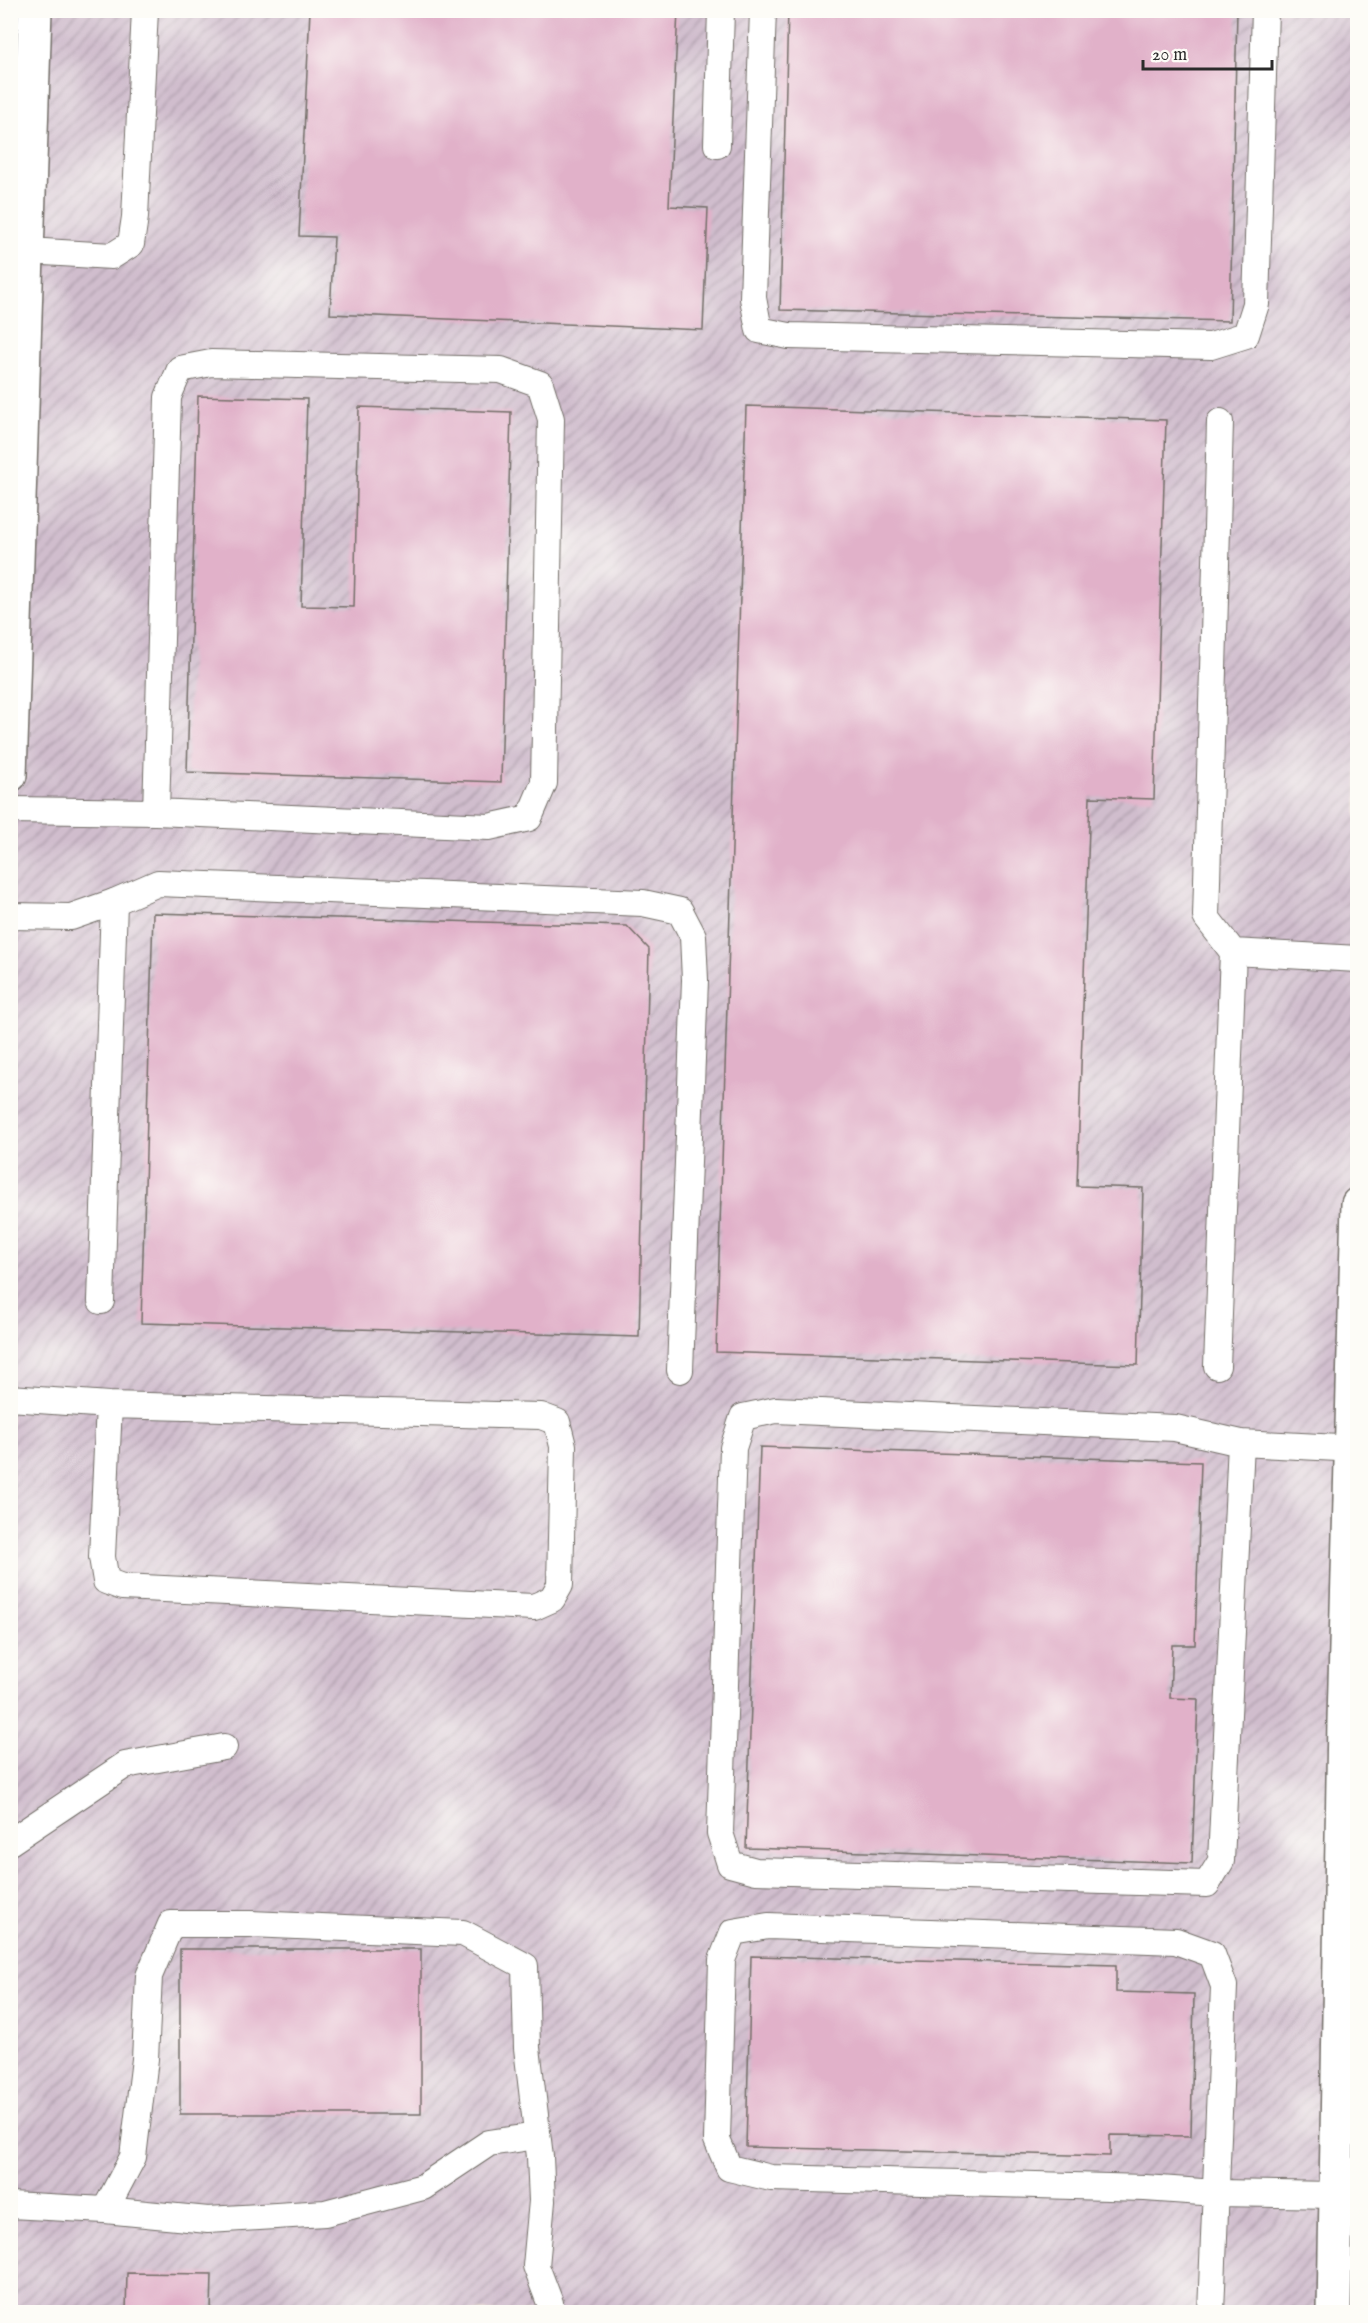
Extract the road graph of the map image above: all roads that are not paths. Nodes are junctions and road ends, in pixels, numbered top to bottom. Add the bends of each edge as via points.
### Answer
1 (35, 10) edge
2 (145, 10) edge
3 (721, 10) edge
4 (762, 10) edge
5 (1265, 10) edge
6 (717, 145) dead end
7 (19, 251) edge
8 (17, 357) edge
9 (1220, 422) dead end
10 (10, 775) edge
11 (10, 810) edge
12 (156, 812) junction
13 (114, 902) junction
14 (10, 916) edge
15 (1233, 951) junction
16 (1358, 959) edge
17 (1358, 1204) edge
18 (101, 1301) dead end
19 (1216, 1366) dead end
20 (680, 1370) dead end
21 (10, 1398) edge
22 (109, 1405) junction
23 (1240, 1443) junction
24 (1355, 1449) edge
25 (1351, 1720) edge
26 (225, 1747) dead end
27 (10, 1842) edge
28 (537, 2136) junction
29 (1216, 2193) junction
30 (1335, 2194) junction
31 (10, 2205) edge
32 (105, 2210) junction
33 (550, 2303) dead end
34 (1211, 2313) edge
35 (1334, 2313) edge

1 - 7 street
2 - 7 lane via 131,244 112,256
3 - 6 lane
4 - 5 lane via 753,298 759,330 789,336 1211,346 1246,335 1256,304
7 - 8 street
8 - 10 street
9 - 15 lane via 1206,916
11 - 12 lane
12 - 12 lane via 489,827 529,818 544,783 551,419 540,384 501,370 211,363 180,369 168,397
13 - 14 lane via 70,917
13 - 18 lane
13 - 20 lane via 158,883 644,903 680,911 693,936 695,981
15 - 16 lane
15 - 19 lane
17 - 24 street
21 - 22 lane
22 - 22 lane via 541,1416 557,1422 563,1446 560,1585 552,1599 534,1607 122,1587 106,1581 102,1557
23 - 23 lane via 1164,1428 776,1410 743,1417 733,1448 720,1833 730,1864 756,1871 1207,1884 1221,1862
23 - 24 lane
24 - 25 street
25 - 30 street
26 - 27 lane via 125,1766
28 - 32 lane via 489,2143 423,2187 325,2213 208,2220
28 - 32 lane via 527,2048 525,1966 463,1933 171,1924 149,1976 145,2059 133,2157
28 - 33 lane via 542,2202 536,2266
29 - 29 lane via 771,2178 729,2169 717,2140 722,1960 733,1932 768,1926 1176,1941 1212,1954 1224,1986
29 - 30 lane
29 - 34 lane
30 - 35 street
31 - 32 lane

